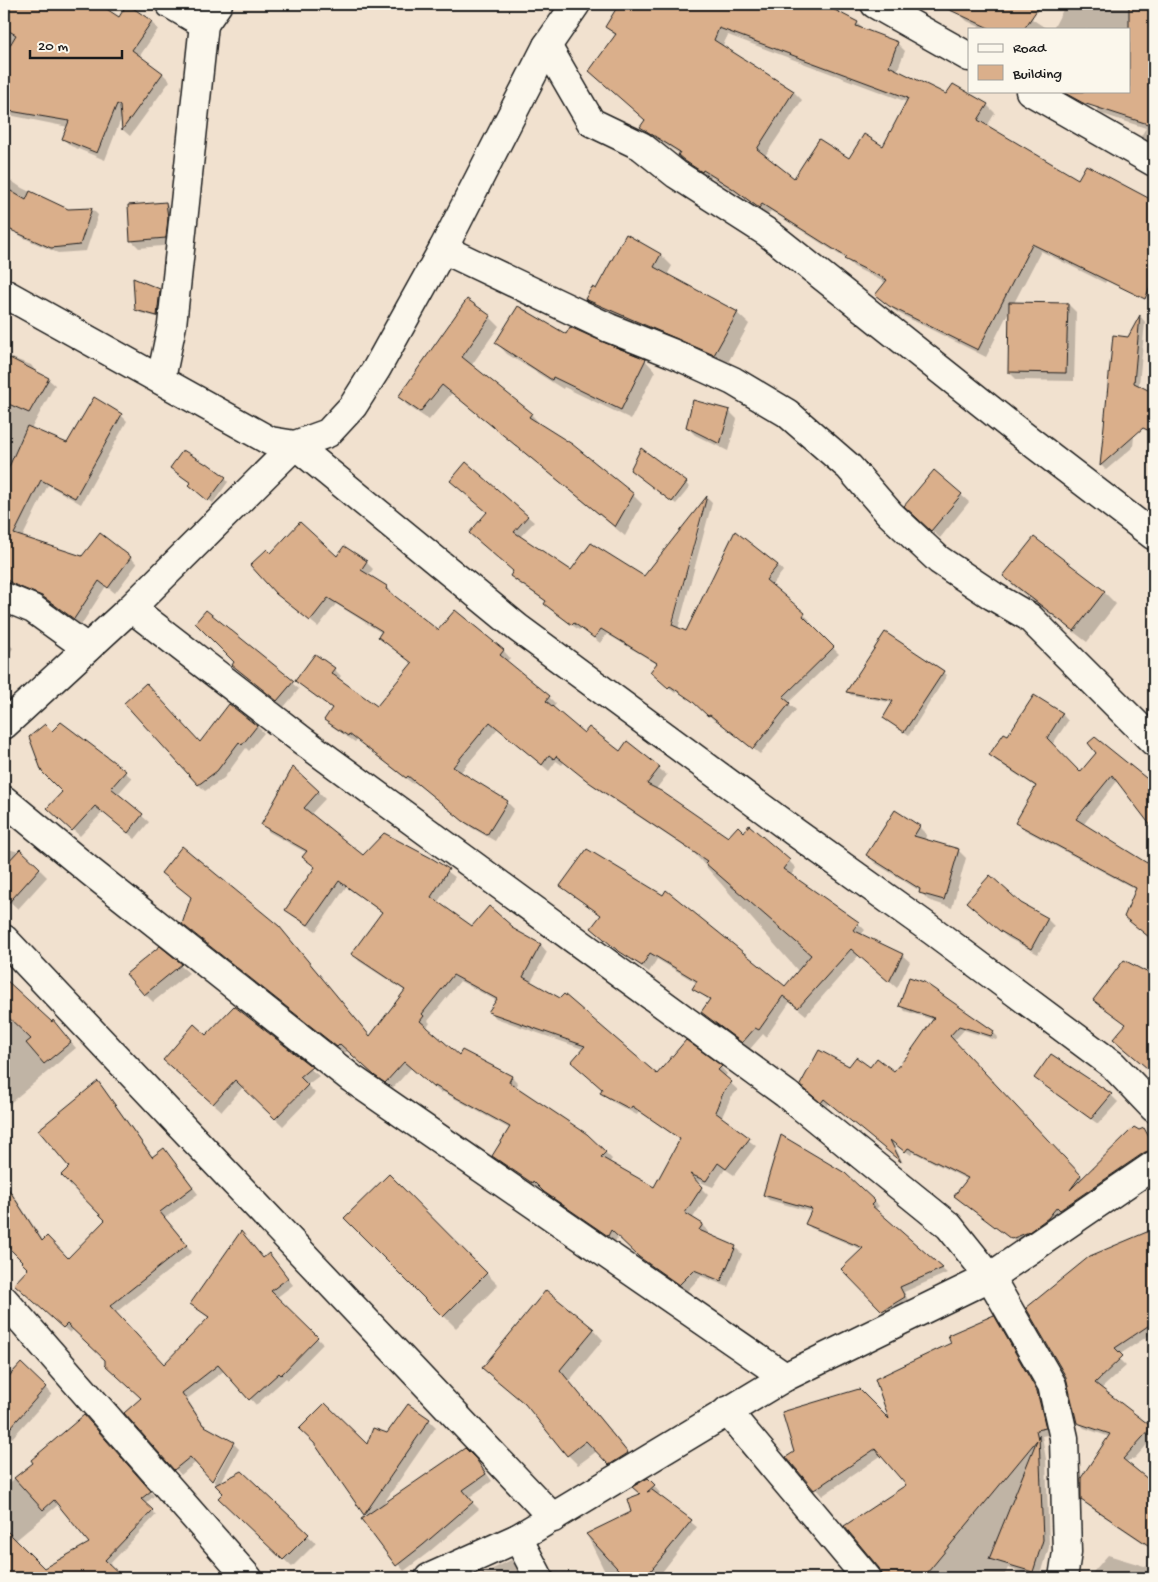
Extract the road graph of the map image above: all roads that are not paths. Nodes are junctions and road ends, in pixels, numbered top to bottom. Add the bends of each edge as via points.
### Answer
1 (170, 4) edge
2 (576, 4) edge
3 (875, 4) edge
4 (211, 14) edge
5 (547, 46) junction
6 (968, 56) edge
7 (1032, 92) edge
8 (1154, 162) edge
9 (443, 249) junction
10 (4, 293) edge
11 (160, 379) junction
12 (295, 445) junction
13 (1154, 536) edge
14 (4, 597) edge
15 (131, 608) junction
16 (87, 648) junction
17 (4, 725) edge
18 (1154, 742) edge
19 (4, 800) edge
20 (4, 939) edge
21 (1154, 1108) edge
22 (1154, 1165) edge
23 (990, 1277) junction
24 (4, 1300) edge
25 (785, 1378) junction
26 (727, 1411) junction
27 (553, 1518) junction
28 (518, 1538) junction
29 (248, 1578) edge
30 (429, 1578) edge
31 (540, 1578) edge
32 (867, 1578) edge
33 (1063, 1578) edge

1 - 4 street
2 - 5 street
3 - 6 street
4 - 11 street via 173,316
5 - 9 street
5 - 13 street via 591,122 641,146 676,174 768,233
7 - 8 street
9 - 12 street via 377,368 352,406 328,433
9 - 18 street via 609,328 732,381 787,414 849,467 890,514 939,560 1029,618
10 - 11 street
11 - 12 street via 270,441
12 - 15 street
12 - 21 street via 518,628 1113,1065
14 - 16 street via 33,609
15 - 16 street
15 - 23 street via 303,740 786,1094 949,1226
16 - 17 street
19 - 25 street via 351,1078
20 - 27 street
22 - 23 street
23 - 25 street
23 - 33 street via 1052,1385 1064,1438 1068,1552
24 - 29 street
25 - 26 street
26 - 27 street
26 - 32 street
27 - 28 street
28 - 30 street
28 - 31 street

